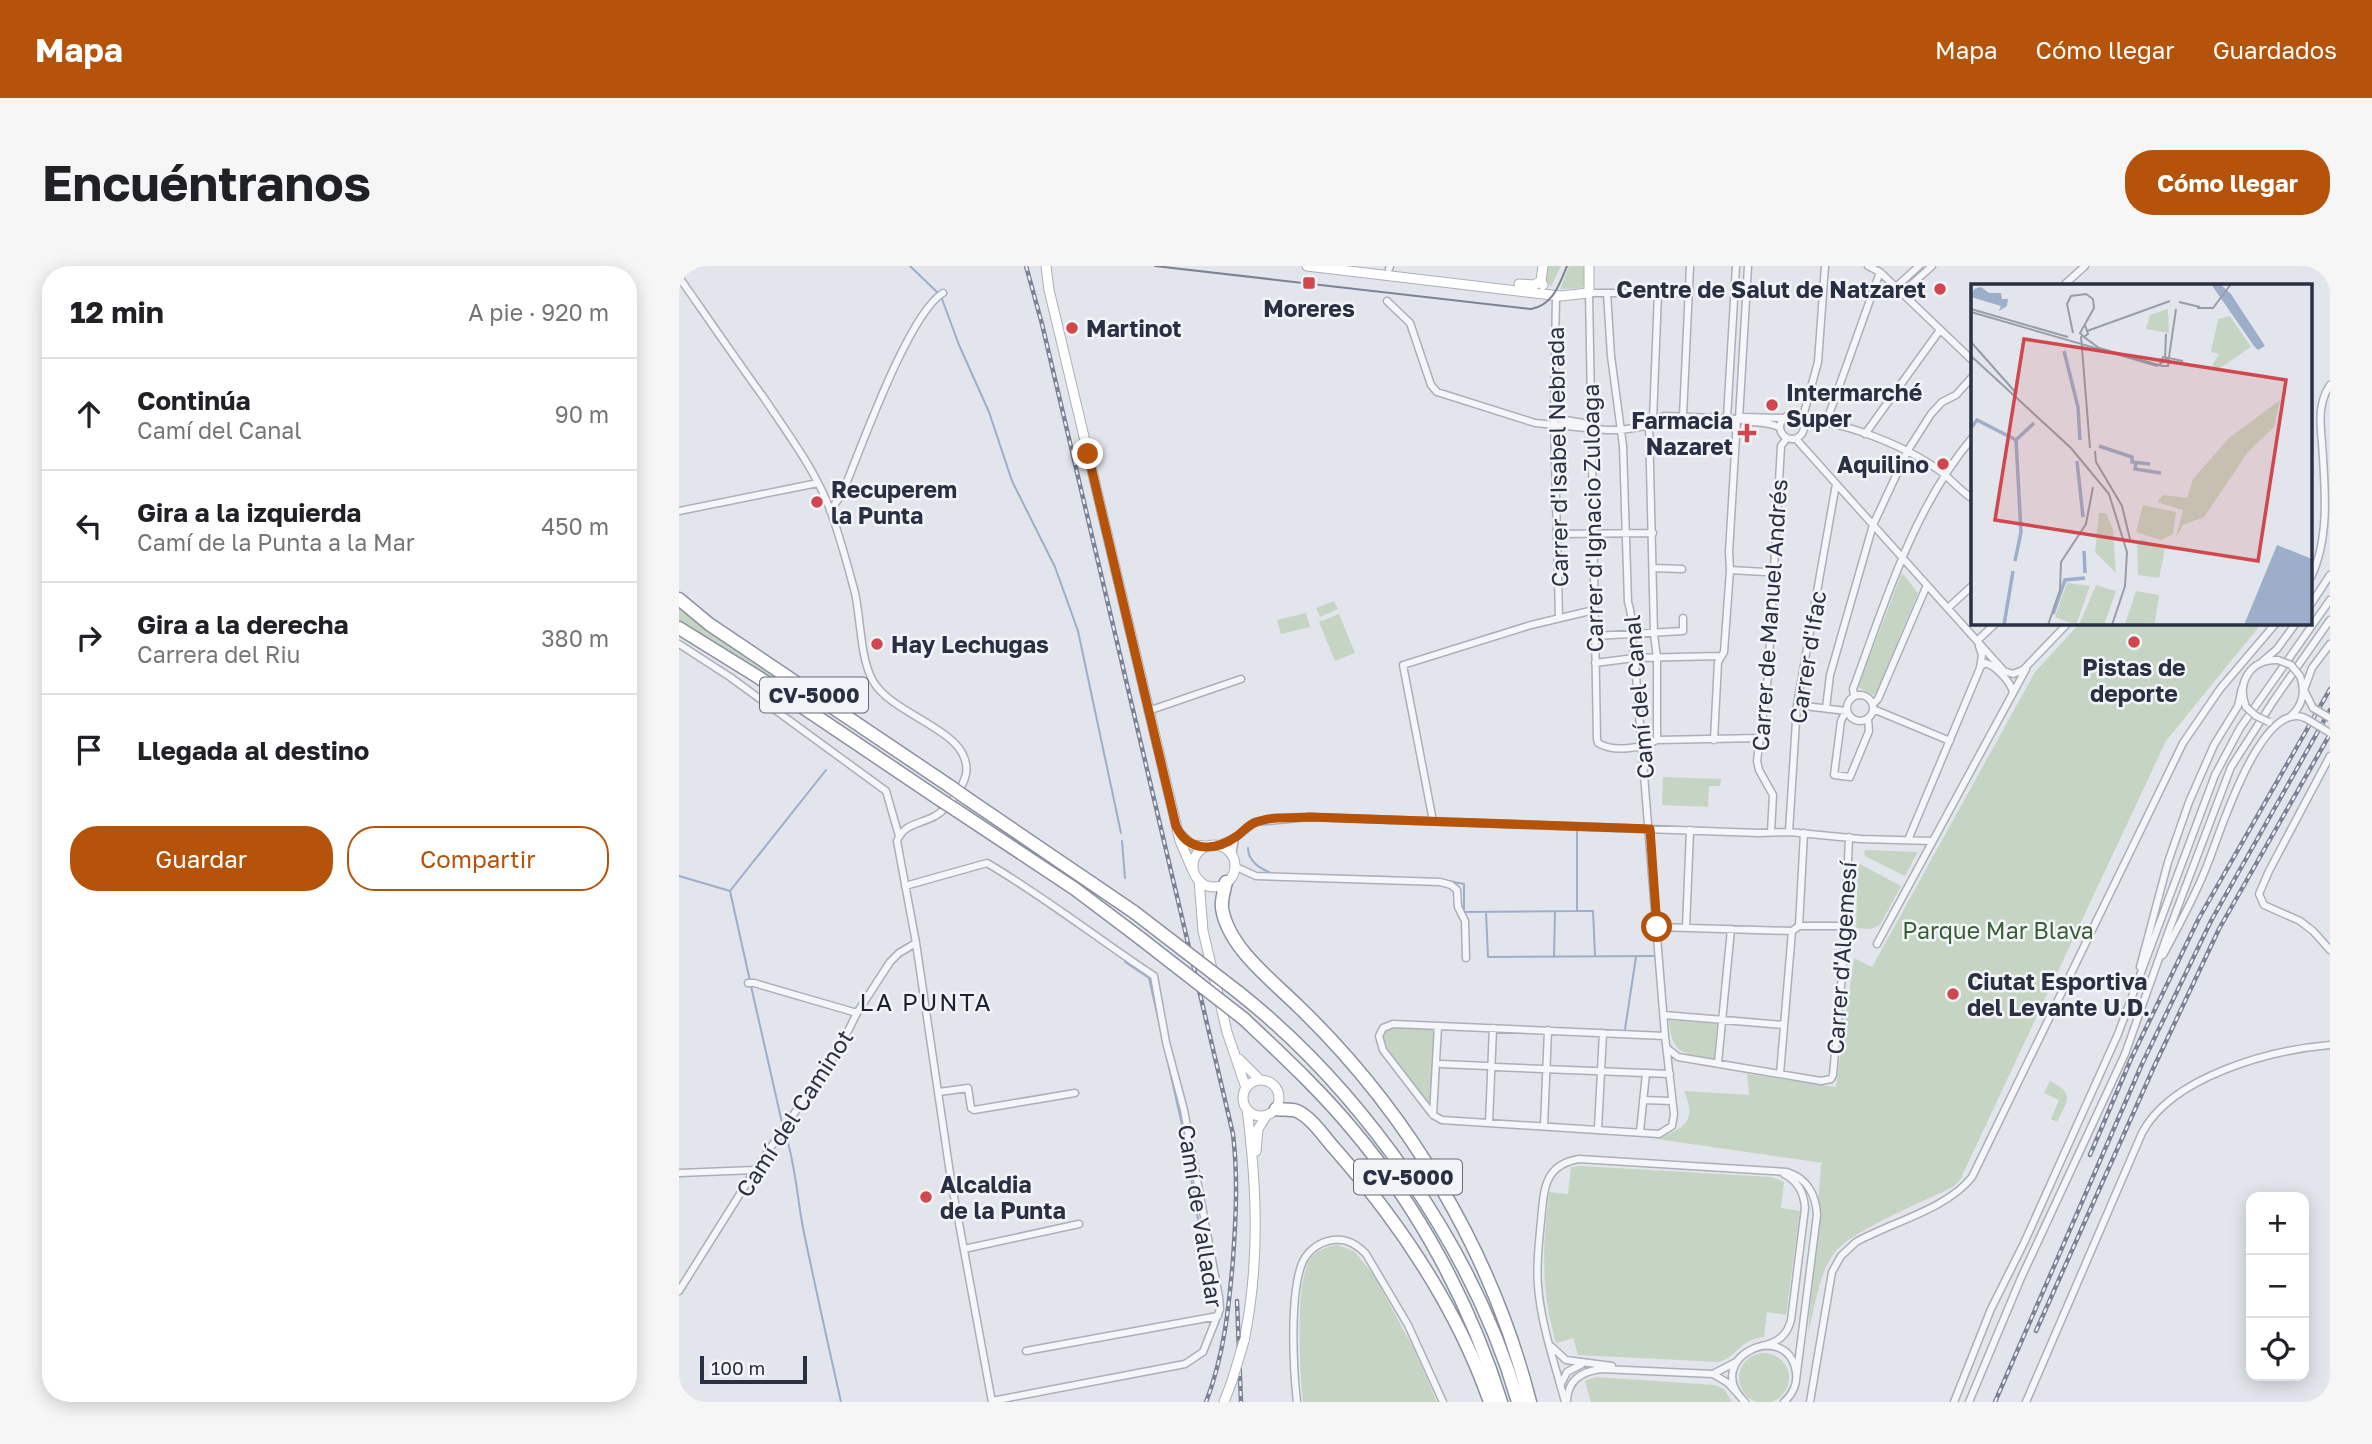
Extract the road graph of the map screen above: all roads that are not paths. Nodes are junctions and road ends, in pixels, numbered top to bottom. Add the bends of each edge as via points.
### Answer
1 (1046, 266) edge
2 (1307, 266) edge
3 (1360, 266) edge
4 (1543, 266) edge
5 (1589, 266) edge
6 (1690, 266) edge
7 (1736, 266) edge
8 (1748, 266) edge
9 (1825, 266) edge
10 (1868, 266) edge
11 (1919, 266) edge
12 (1932, 266) edge
13 (2085, 266) edge
14 (1390, 268) edge
15 (1879, 272) junction
16 (679, 277) edge
17 (1541, 281) junction
18 (2067, 284) edge
19 (1896, 287) junction
20 (943, 293) dead end
21 (1588, 293) junction
22 (1607, 293) junction
23 (1658, 293) junction
24 (1689, 293) junction
25 (1902, 293) junction
26 (1577, 294) junction
27 (1556, 295) junction
28 (1387, 301) dead end
29 (1940, 330) junction
30 (1971, 358) edge
31 (1971, 378) edge
32 (2330, 385) edge
33 (2330, 391) edge
34 (2321, 404) junction
35 (1683, 416) junction
36 (1727, 418) junction
37 (1784, 418) junction
38 (1738, 419) junction
39 (1803, 420) junction
40 (1554, 422) junction
41 (1651, 422) junction
42 (1826, 423) junction
43 (1590, 427) junction
44 (1780, 428) junction
45 (1621, 430) junction
46 (1865, 434) junction
47 (1787, 438) junction
48 (1796, 439) junction
49 (1971, 440) edge
50 (1908, 450) junction
51 (1945, 475) junction
52 (818, 483) junction
53 (1836, 484) junction
54 (1971, 498) edge
55 (679, 511) edge
56 (830, 511) junction
57 (1873, 525) junction
58 (1626, 533) junction
59 (1653, 533) junction
60 (1558, 534) junction
61 (1593, 534) junction
62 (1902, 558) junction
63 (1653, 568) junction
64 (1682, 569) dead end
65 (1730, 570) junction
66 (1773, 570) junction
67 (2312, 575) edge
68 (2330, 575) edge
69 (1927, 585) junction
70 (1971, 587) edge
71 (679, 599) edge
72 (2330, 600) edge
73 (2312, 602) edge
74 (1948, 608) junction
75 (1594, 610) junction
76 (1559, 618) junction
77 (1683, 618) dead end
78 (2330, 620) edge
79 (1994, 625) edge
80 (2066, 625) edge
81 (2274, 625) edge
82 (2295, 625) edge
83 (679, 628) edge
84 (1654, 634) junction
85 (1632, 635) junction
86 (1595, 636) junction
87 (1978, 640) junction
88 (679, 644) edge
89 (2330, 644) edge
90 (1720, 656) junction
91 (1634, 658) junction
92 (1657, 658) junction
93 (1595, 663) junction
94 (2260, 663) junction
95 (2028, 665) junction
96 (1980, 668) junction
97 (1241, 678) dead end
98 (2242, 688) junction
99 (2304, 690) junction
100 (1854, 695) junction
101 (2011, 697) junction
102 (1797, 705) junction
103 (1873, 706) junction
104 (1826, 708) junction
105 (1149, 711) junction
106 (1846, 711) junction
107 (2330, 718) edge
108 (1868, 719) junction
109 (2283, 720) junction
110 (2330, 733) edge
111 (1760, 738) junction
112 (1657, 740) junction
113 (1714, 740) junction
114 (1950, 741) junction
115 (1643, 747) junction
116 (2330, 756) edge
117 (1433, 821) junction
118 (1176, 826) junction
119 (1650, 829) junction
120 (1690, 830) junction
121 (1771, 832) junction
122 (1789, 832) junction
123 (1804, 833) junction
124 (899, 836) junction
125 (1849, 837) junction
126 (1235, 838) junction
127 (1908, 840) junction
128 (1932, 841) junction
129 (1218, 845) junction
130 (1206, 846) junction
131 (1233, 861) junction
132 (1193, 871) junction
133 (1199, 880) junction
134 (1221, 884) junction
135 (905, 886) junction
136 (1202, 909) junction
137 (1799, 926) junction
138 (1845, 926) junction
139 (1657, 927) junction
140 (1686, 928) junction
141 (1731, 929) junction
142 (1792, 931) junction
143 (916, 943) junction
144 (1877, 944) dead end
145 (2330, 950) edge
146 (1466, 958) dead end
147 (2150, 982) junction
148 (751, 983) dead end
149 (2131, 1003) junction
150 (857, 1013) junction
151 (1664, 1015) junction
152 (1722, 1020) junction
153 (1784, 1025) junction
154 (1438, 1026) junction
155 (1493, 1028) junction
156 (1548, 1030) junction
157 (1603, 1033) junction
158 (1666, 1038) junction
159 (2330, 1045) edge
160 (1235, 1054) junction
161 (1718, 1063) junction
162 (1441, 1064) dead end
163 (1487, 1066) dead end
164 (1495, 1067) dead end
165 (1546, 1069) junction
166 (1601, 1071) junction
167 (1646, 1073) junction
168 (1780, 1073) junction
169 (1669, 1074) junction
170 (1261, 1080) junction
171 (1246, 1088) junction
172 (939, 1092) junction
173 (1075, 1093) dead end
174 (1643, 1100) junction
175 (1672, 1101) junction
176 (1247, 1110) junction
177 (1271, 1112) junction
178 (1433, 1115) junction
179 (1489, 1123) junction
180 (1544, 1126) junction
181 (1598, 1129) junction
182 (1640, 1132) junction
183 (755, 1170) junction
184 (1765, 1170) junction
185 (1255, 1171) junction
186 (679, 1173) edge
187 (1079, 1224) dead end
188 (964, 1249) junction
189 (679, 1291) edge
190 (1218, 1316) junction
191 (1550, 1343) junction
192 (1761, 1346) junction
193 (1026, 1351) dead end
194 (1737, 1361) junction
195 (1587, 1363) junction
196 (1621, 1369) junction
197 (1713, 1374) junction
198 (1796, 1380) junction
199 (1561, 1386) junction
200 (1794, 1390) junction
201 (1737, 1393) junction
202 (992, 1401) edge
203 (1224, 1402) edge
204 (1297, 1402) edge
205 (1443, 1402) edge
206 (1490, 1402) edge
207 (1501, 1402) edge
208 (1518, 1402) edge
209 (1529, 1402) edge
210 (1566, 1402) edge
211 (1745, 1402) edge
212 (1784, 1402) edge
213 (1793, 1402) edge
214 (1810, 1402) edge
215 (1954, 1402) edge
216 (1969, 1402) edge
217 (2026, 1402) edge

1 - 105 street
2 - 27 street
3 - 14 street
4 - 17 street
5 - 21 street
6 - 24 street
7 - 36 street
8 - 38 street
9 - 39 street via 1818,362
10 - 15 street
11 - 19 street
12 - 25 street
13 - 18 street
14 - 17 street via 1529,286
15 - 19 street
15 - 42 street
16 - 52 street
17 - 26 street via 1553,291
19 - 25 street
20 - 56 street via 926,308 906,343 842,495
21 - 22 street
21 - 26 street
21 - 43 street, Carrer d'Ignacio Zuloaga
22 - 23 street
22 - 45 street, Camí del Canal
23 - 24 street
23 - 41 street
24 - 35 street
25 - 29 street
26 - 27 street
27 - 40 street, Carrer d'Isabel Nebrada
28 - 40 street via 1410,323 1437,392 1535,423
29 - 30 street
29 - 46 street
31 - 50 street via 1938,406
32 - 34 street
33 - 34 street
34 - 67 street via 2327,522 2325,546
35 - 36 street
35 - 41 street via 1664,416
36 - 38 street
37 - 38 street
37 - 39 street via 1793,415
37 - 44 street
38 - 44 street
38 - 65 street
39 - 42 street
39 - 48 street via 1804,430
40 - 43 street
40 - 60 street, Carrer d'Isabel Nebrada
41 - 45 street
41 - 59 street
42 - 46 street
43 - 45 street
43 - 61 street, Carrer d'Ignacio Zuloaga
44 - 47 street
45 - 58 street, Camí del Canal
46 - 50 street
47 - 48 street
47 - 66 street, Carrer de Manuel Andrés via 1781,446
48 - 53 street
49 - 51 street
50 - 51 street
50 - 57 street
51 - 54 street
51 - 62 street
52 - 55 street
52 - 56 street
53 - 57 street
53 - 102 street, Carrer d'Ifac
56 - 124 street via 855,594 873,681 887,698 949,736 965,758 966,775 944,810 904,829
57 - 62 street
57 - 104 street via 1830,675
58 - 59 street
58 - 61 street
58 - 85 street, Camí del Canal
59 - 63 street
60 - 61 street
60 - 76 street, Carrer d'Isabel Nebrada
61 - 75 street, Carrer d'Ignacio Zuloaga
62 - 69 street
62 - 100 street
63 - 64 street
63 - 84 street
65 - 66 street
65 - 90 street via 1724,652
66 - 111 street, Carrer de Manuel Andrés
68 - 73 street
69 - 74 street
69 - 103 street
70 - 74 street
71 - 208 highway, CV-5000, bridge via 709,624 1134,912 1258,1008 1363,1118 1434,1215 1489,1323
72 - 149 street via 2226,752
74 - 87 street
75 - 76 street
75 - 86 street, Carrer d'Ignacio Zuloaga
76 - 117 street via 1403,666
77 - 84 street via 1683,631
78 - 147 street via 2231,767
79 - 87 street
80 - 95 street, Carrer d'Algemesí
81 - 214 street via 2220,689 2183,743 1972,1177 1949,1198 1856,1242 1837,1261
82 - 94 street
83 - 207 highway, CV-5000, bridge via 1075,889 1244,1019 1311,1082 1355,1131 1421,1226 1475,1331
84 - 85 street
84 - 92 street
85 - 86 street
85 - 91 street, Camí del Canal
86 - 93 street, Carrer d'Ignacio Zuloaga
87 - 95 street via 2008,673 2019,673
87 - 96 street
88 - 124 street via 887,791
89 - 99 street via 2312,668
90 - 92 street
90 - 113 street
91 - 92 street
91 - 93 street
91 - 115 street, Camí del Canal
92 - 112 street
93 - 115 street, Carrer d'Ignacio Zuloaga via 1598,743
94 - 98 street via 2251,669
94 - 99 street, bridge via 2279,660 2291,665
95 - 101 street, Carrer d'Algemesí
96 - 101 street via 1985,663 1991,665 2010,684
96 - 114 street
97 - 105 street
98 - 109 street, bridge via 2246,707 2256,716 2269,722
98 - 149 street via 2238,706 2203,767 2178,832
99 - 107 street, bridge via 2313,708
99 - 109 street via 2299,708
100 - 103 street via 1870,700
100 - 106 street
101 - 128 street, Carrer d'Algemesí
102 - 104 street
102 - 122 street, Carrer d'Ifac
103 - 108 street
103 - 114 street
104 - 106 street
105 - 118 street
106 - 108 street via 1862,722
106 - 108 street via 1834,775 1850,777 1869,731
109 - 110 street, bridge via 2301,716
109 - 147 street via 2245,770 2208,865
111 - 113 street
111 - 121 street, Carrer de Manuel Andrés via 1759,770 1773,794
112 - 113 street
112 - 115 street
114 - 127 street
115 - 119 street, Camí del Canal
116 - 145 street via 2259,894 2264,905 2306,925
117 - 119 street
117 - 126 street via 1263,820
118 - 130 street via 1187,842
118 - 132 street
119 - 120 street
119 - 139 street, Camí del Canal
120 - 121 street
120 - 140 street
121 - 122 street
122 - 123 street
123 - 125 street
123 - 137 street
124 - 135 street
125 - 127 street
125 - 138 street, Carrer d'Algemesí
126 - 129 street
126 - 131 street
127 - 128 street
128 - 144 street, Carrer d'Algemesí
129 - 130 street
129 - 131 street
130 - 132 street via 1196,855
131 - 134 street via 1232,875
131 - 146 street via 1256,876 1451,885 1457,890 1465,921
132 - 133 street
133 - 134 street
133 - 136 street
134 - 136 street
134 - 209 highway via 1222,910 1233,936 1259,970 1331,1040 1379,1097 1446,1196 1476,1252 1502,1316
135 - 143 street
135 - 190 street, Camí de Valladar via 987,863 1154,976 1219,1297
136 - 160 street via 1203,932
137 - 138 street
137 - 142 street
138 - 168 street, Carrer d'Algemesí via 1833,1075 1821,1081
139 - 140 street
139 - 151 street, Camí del Canal
140 - 141 street
141 - 142 street
141 - 152 street
142 - 153 street
143 - 150 street, Camí del Caminot via 894,956
143 - 172 street
147 - 216 street via 2125,1054
148 - 150 street
149 - 215 street via 1991,1309
150 - 183 street, Camí del Caminot via 839,1049
151 - 152 street
151 - 158 street, Camí del Canal
152 - 153 street
152 - 161 street
153 - 168 street
154 - 155 street
154 - 178 street
154 - 178 street via 1393,1024 1380,1031 1380,1046
155 - 156 street
155 - 179 street
156 - 157 street
156 - 165 street
157 - 158 street
157 - 166 street
158 - 161 street via 1670,1052 1678,1056
158 - 169 street, Camí del Canal
159 - 217 street via 2269,1055 2227,1069 2188,1089 2153,1116
160 - 170 street
160 - 171 street
161 - 168 street
162 - 163 street
164 - 165 street
165 - 166 street
165 - 180 street
166 - 167 street
166 - 181 street
167 - 169 street
167 - 174 street
169 - 175 street, Camí del Canal
170 - 171 street
170 - 177 street via 1277,1089 1279,1100
171 - 176 street via 1243,1101
172 - 173 street via 968,1088 974,1110
172 - 188 street
174 - 175 street
174 - 182 street
175 - 182 street, Camí del Canal via 1672,1126 1659,1134
176 - 177 street via 1255,1115
176 - 185 street
177 - 185 street via 1258,1129
177 - 206 highway via 1296,1111 1310,1120 1373,1192 1409,1242 1450,1313
178 - 179 street via 1442,1120
179 - 180 street
180 - 181 street
181 - 182 street
183 - 186 street
183 - 189 street, Camí del Caminot
184 - 191 street via 1579,1158 1557,1167 1544,1191 1537,1270
184 - 192 street via 1793,1180 1803,1194 1805,1208 1789,1327 1777,1342
184 - 198 street via 1799,1178 1811,1191 1817,1209
185 - 203 street, bridge via 1255,1275 1244,1341
187 - 188 street
188 - 202 street
190 - 193 street
190 - 202 street, Camí de Valladar via 1203,1352 1185,1364
191 - 195 street via 1566,1360
191 - 199 street
192 - 194 street
192 - 198 street via 1787,1355
194 - 197 street
194 - 201 street via 1733,1377
195 - 196 street
195 - 199 street via 1567,1372
196 - 197 street
196 - 210 street via 1582,1373 1571,1385
197 - 201 street
198 - 200 street
199 - 210 street
200 - 212 street
200 - 213 street
201 - 211 street
204 - 205 street via 1294,1328 1301,1267 1314,1247 1337,1240 1350,1242 1366,1254 1408,1325

